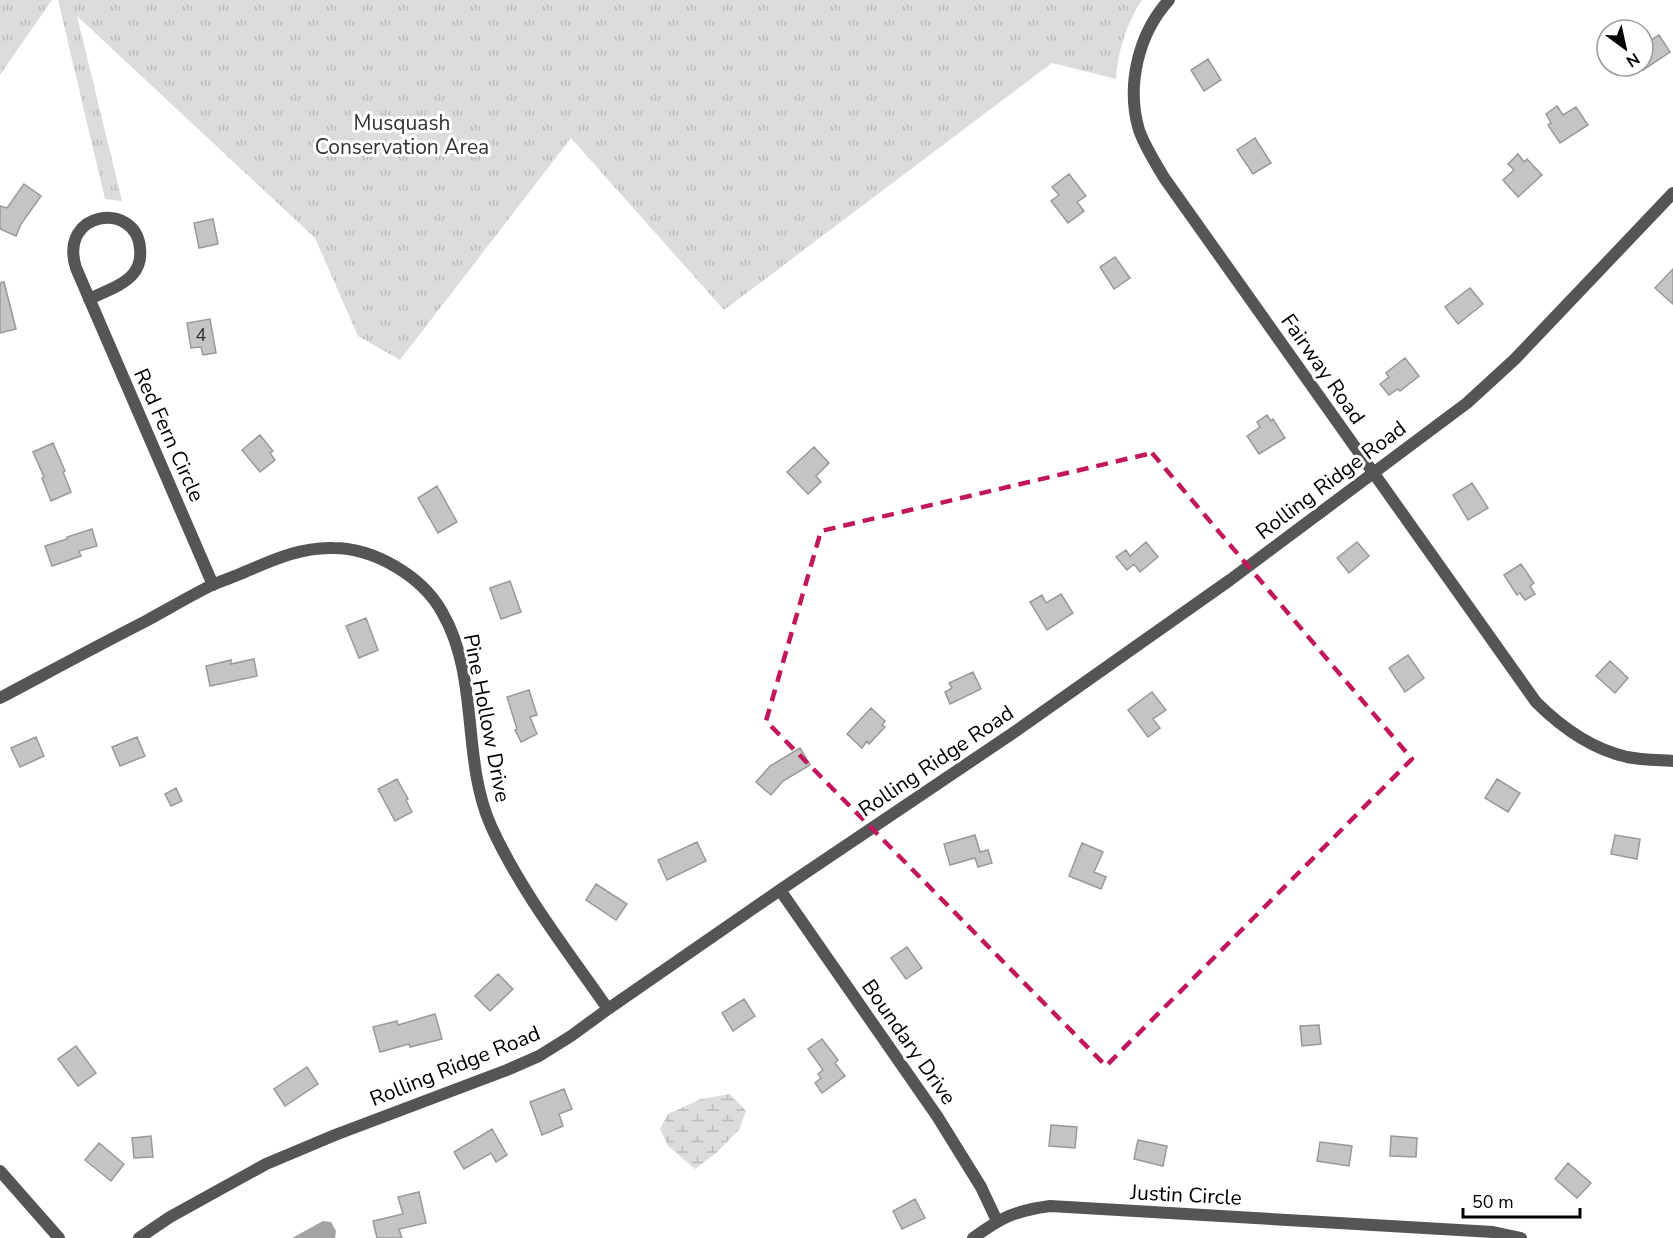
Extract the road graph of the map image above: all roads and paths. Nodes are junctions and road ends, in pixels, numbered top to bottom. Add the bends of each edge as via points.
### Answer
1 (1169, 0) edge
2 (1673, 193) edge
3 (89, 300) junction
4 (1373, 472) junction
5 (213, 585) junction
6 (0, 698) edge
7 (1673, 761) edge
8 (780, 890) junction
9 (608, 1008) junction
10 (0, 1171) edge
11 (997, 1221) junction
12 (1404, 1232) edge
13 (59, 1238) edge
14 (139, 1238) edge
15 (973, 1238) edge
16 (1521, 1238) edge

1 - 4 street, Fairway Road via 1152,23 1138,56 1135,75 1139,130 1165,179
2 - 4 street, Rolling Ridge Road via 1515,359 1467,403
3 - 3 street, Red Fern Circle via 72,257 77,234 96,219 119,220 136,233 140,243 139,265 125,282
3 - 5 street, Red Fern Circle
4 - 7 street, Fairway Road via 1548,715 1609,751 1645,760
4 - 8 street, Rolling Ridge Road via 1230,580 1013,733
5 - 6 street, Pine Hollow Drive
5 - 9 street, Pine Hollow Drive via 278,557 333,548 369,554 386,562 432,596 443,612 459,656 480,791 491,826 536,906
8 - 9 street, Rolling Ridge Road
8 - 11 street, Boundary Drive via 937,1116
9 - 14 street, Rolling Ridge Road via 539,1056 266,1164
10 - 13 street
11 - 12 street, Justin Circle via 1022,1210 1050,1206
11 - 15 street, Justin Circle
12 - 16 street, Justin Circle via 1493,1232

